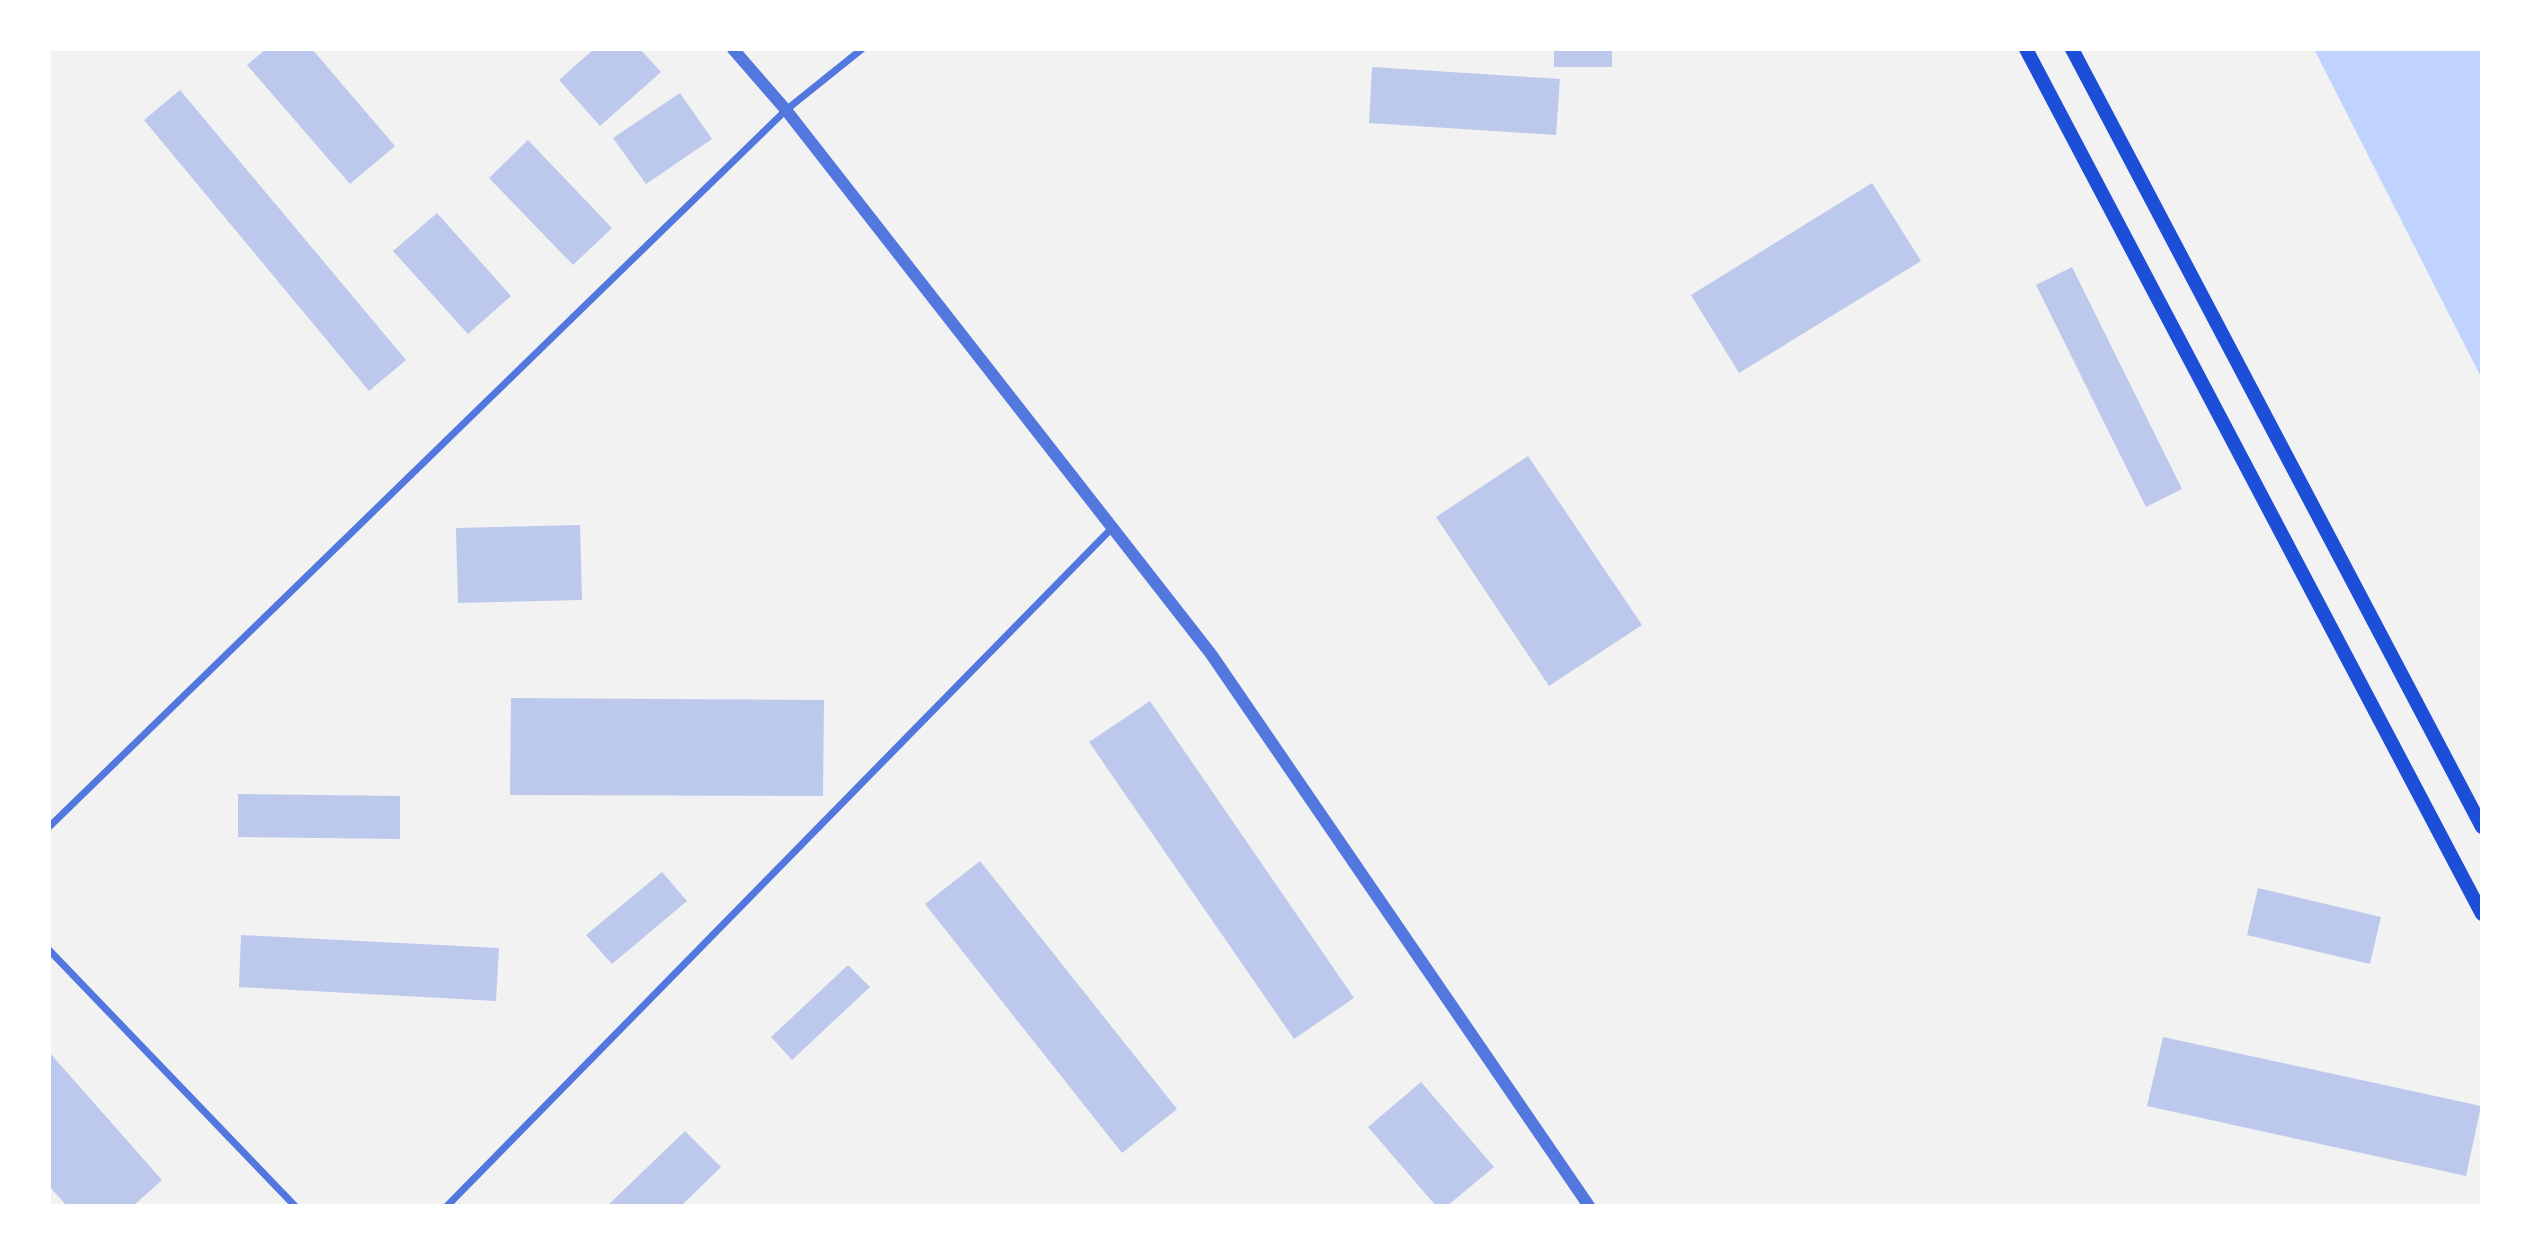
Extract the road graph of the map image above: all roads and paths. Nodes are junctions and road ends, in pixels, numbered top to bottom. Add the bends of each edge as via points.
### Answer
1 (733, 49) edge
2 (862, 49) edge
3 (2026, 49) edge
4 (2072, 49) edge
5 (786, 110) junction
6 (1112, 528) junction
7 (49, 827) edge
8 (2482, 827) edge
9 (2482, 914) edge
10 (49, 950) edge
11 (295, 1206) edge
12 (447, 1206) edge
13 (1589, 1206) edge

1 - 5 street
2 - 5 street
3 - 9 main road
4 - 8 main road
5 - 6 street
5 - 7 street
6 - 12 street
6 - 13 street via 1211,654
10 - 11 street

